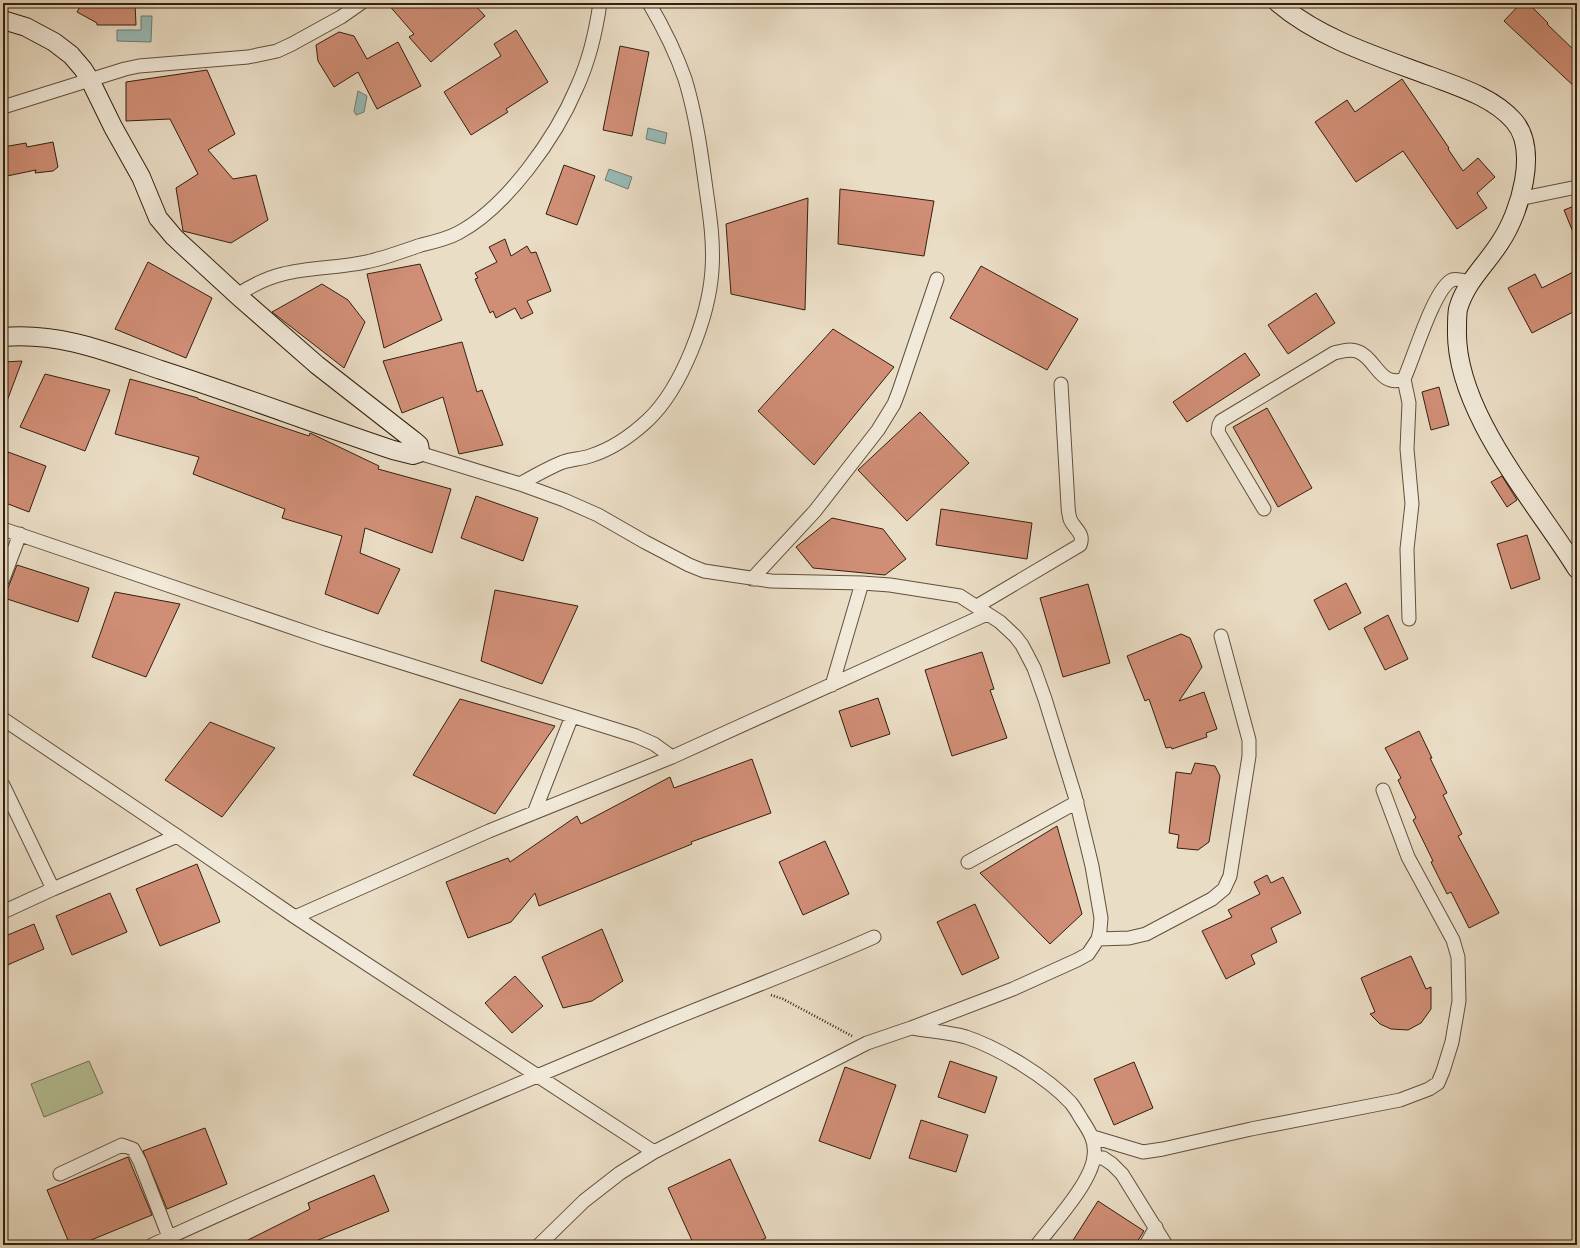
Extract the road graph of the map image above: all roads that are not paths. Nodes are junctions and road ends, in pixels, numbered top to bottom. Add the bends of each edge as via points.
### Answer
1 (361, 3) edge
2 (600, 3) edge
3 (649, 3) edge
4 (1278, 3) edge
5 (3, 20) edge
6 (90, 80) junction
7 (3, 107) edge
8 (1577, 187) edge
9 (1519, 199) junction
10 (937, 279) dead end
11 (1470, 282) junction
12 (237, 295) junction
13 (3, 337) edge
14 (1404, 379) junction
15 (1061, 384) dead end
16 (419, 453) junction
17 (520, 484) junction
18 (1264, 509) dead end
19 (3, 529) edge
20 (20, 534) junction
21 (1577, 569) edge
22 (3, 579) edge
23 (752, 579) junction
24 (862, 583) junction
25 (977, 606) junction
26 (987, 614) junction
27 (1409, 619) dead end
28 (1221, 636) dead end
29 (832, 685) junction
30 (572, 716) junction
31 (3, 719) edge
32 (672, 757) junction
33 (3, 785) edge
34 (1383, 790) dead end
35 (1077, 802) junction
36 (534, 813) junction
37 (178, 836) junction
38 (968, 862) dead end
39 (53, 889) junction
40 (3, 912) edge
41 (295, 917) junction
42 (874, 936) dead end
43 (1098, 939) junction
44 (911, 1028) junction
45 (536, 1076) junction
46 (1093, 1137) junction
47 (654, 1152) junction
48 (1094, 1157) junction
49 (60, 1174) dead end
50 (1156, 1227) junction
51 (169, 1237) junction
52 (152, 1245) edge
53 (539, 1245) edge
54 (1037, 1245) edge
55 (1146, 1245) edge
56 (1166, 1245) edge

1 - 6 street via 341,17 277,51 248,57 139,66
2 - 12 street via 584,71 560,120 524,173 502,199 479,218 445,239 366,262 283,274 262,280
3 - 17 street via 677,58 695,122 713,243 706,306 683,368 665,400 648,420 612,447 588,457 563,462
4 - 9 street via 1297,18 1323,32 1382,59 1469,91 1504,112 1523,135 1525,145 1524,178
5 - 6 street via 26,27 54,42 71,55
6 - 7 street
6 - 12 street via 141,177 158,218 165,228
8 - 9 street
9 - 11 street via 1502,241
10 - 23 street via 899,391 878,430 815,512
11 - 14 street via 1452,280 1447,283 1436,300
11 - 21 street via 1458,310 1457,336 1460,363 1472,400 1515,477
12 - 16 street via 328,375 413,440 420,448
13 - 16 street via 35,336 75,342 393,450 413,456
14 - 18 street via 1397,382 1390,380 1360,352 1344,350 1334,353 1221,421 1218,432
14 - 27 street via 1409,403 1407,449 1412,504 1407,549
15 - 25 street via 1070,520 1080,532 1082,540 1080,545
16 - 17 street
17 - 23 street via 598,515 689,565 714,573
19 - 20 street
20 - 22 street
20 - 30 street via 323,638
23 - 24 street
24 - 25 street via 960,596
24 - 29 street
25 - 26 street
26 - 29 street
26 - 35 street via 1015,636 1034,668
28 - 43 street via 1249,740 1249,756 1230,876 1224,889 1212,899 1146,934 1129,938
29 - 32 street
30 - 32 street via 636,736 654,744
30 - 36 street
31 - 37 street
32 - 36 street
33 - 39 street
34 - 46 street via 1408,857 1454,940 1458,957 1459,1001 1452,1042 1438,1083 1400,1100 1163,1149 1143,1152
35 - 38 street
35 - 43 street via 1092,866 1100,918
36 - 41 street
37 - 39 street
37 - 41 street
39 - 40 street
41 - 45 street
42 - 45 street via 790,973 719,999
43 - 44 street via 1088,954 1077,960
44 - 46 street via 965,1037 1020,1063 1071,1103
44 - 47 street via 867,1043
45 - 47 street
45 - 51 street
46 - 48 street
47 - 53 street via 620,1173 588,1198
48 - 50 street via 1103,1158 1122,1174
48 - 54 street via 1080,1189
49 - 51 street via 122,1145 134,1150
50 - 55 street
50 - 56 street
51 - 52 street

